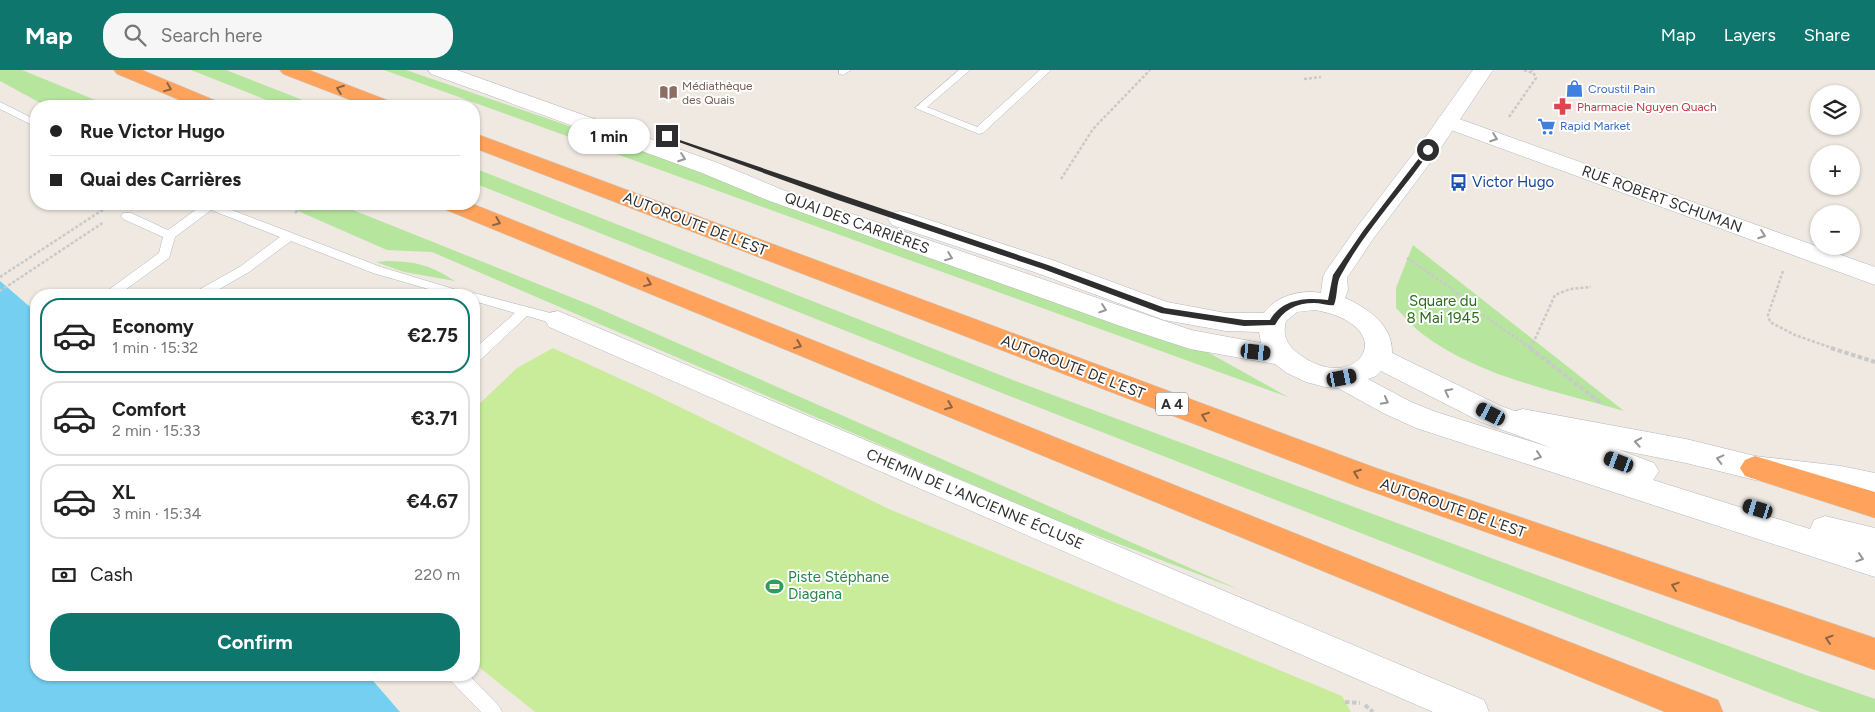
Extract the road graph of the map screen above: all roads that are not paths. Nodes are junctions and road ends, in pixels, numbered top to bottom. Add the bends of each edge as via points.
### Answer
1 (124, 70) edge
2 (290, 70) edge
3 (438, 70) edge
4 (482, 70) edge
5 (965, 70) edge
6 (1046, 70) edge
7 (1483, 70) edge
8 (197, 100) edge
9 (369, 100) edge
10 (0, 105) edge
11 (30, 121) edge
12 (1448, 121) junction
13 (480, 142) edge
14 (200, 210) edge
15 (223, 210) edge
16 (467, 210) edge
17 (127, 216) dead end
18 (169, 235) junction
19 (290, 236) junction
20 (1875, 276) edge
21 (118, 289) edge
22 (210, 289) edge
23 (444, 289) edge
24 (480, 299) edge
25 (1331, 303) junction
26 (525, 312) junction
27 (558, 320) joint
28 (1272, 323) junction
29 (480, 352) edge
30 (1282, 355) junction
31 (1379, 358) junction
32 (1342, 378) junction
33 (1491, 414) junction
34 (1755, 468) junction
35 (1875, 485) edge
36 (1875, 505) edge
37 (1875, 541) edge
38 (1875, 563) edge
39 (1875, 654) edge
40 (463, 681) edge
41 (1428, 703) edge
42 (493, 712) edge
43 (1472, 712) edge
44 (1706, 712) edge

1 -> 8 highway
9 -> 2 highway
3 -> 30 main road, QUAI DES CARRIÈRES via 963,262 1144,324 1190,339
4 - 28 main road, QUAI DES CARRIÈRES via 1164,311 1226,322
5 - 6 lane via 920,108 979,132
7 - 12 main road
10 - 11 lane
12 -> 20 main road, RUE ROBERT SCHUMAN
12 - 25 main road via 1335,277
39 -> 13 highway, AUTOROUTE DE L’EST / A 4 via 1366,477
14 - 18 lane
15 - 19 lane
16 -> 44 highway
17 - 18 lane
18 - 21 lane via 165,255
19 - 22 lane via 245,269
19 - 23 lane via 378,270
24 - 26 lane, CHEMIN DE L'ANCIENNE ÉCLUSE
25 - 28 main road via 1315,300 1293,304 1278,314
25 - 31 main road via 1349,309 1375,331 1380,345
26 - 27 lane, CHEMIN DE L'ANCIENNE ÉCLUSE
26 - 29 lane
27 - 41 main road, CHEMIN DE L'ANCIENNE ÉCLUSE
28 - 30 main road via 1271,334
30 - 32 main road via 1306,371
31 - 32 main road via 1365,372
33 -> 31 main road
32 -> 38 main road via 1420,418
34 -> 33 main road via 1686,451
33 - 37 main road via 1691,489 1825,530
34 - 35 main road
34 - 36 highway
40 - 42 lane
41 - 43 main road, CHEMIN DE L'ANCIENNE ÉCLUSE

